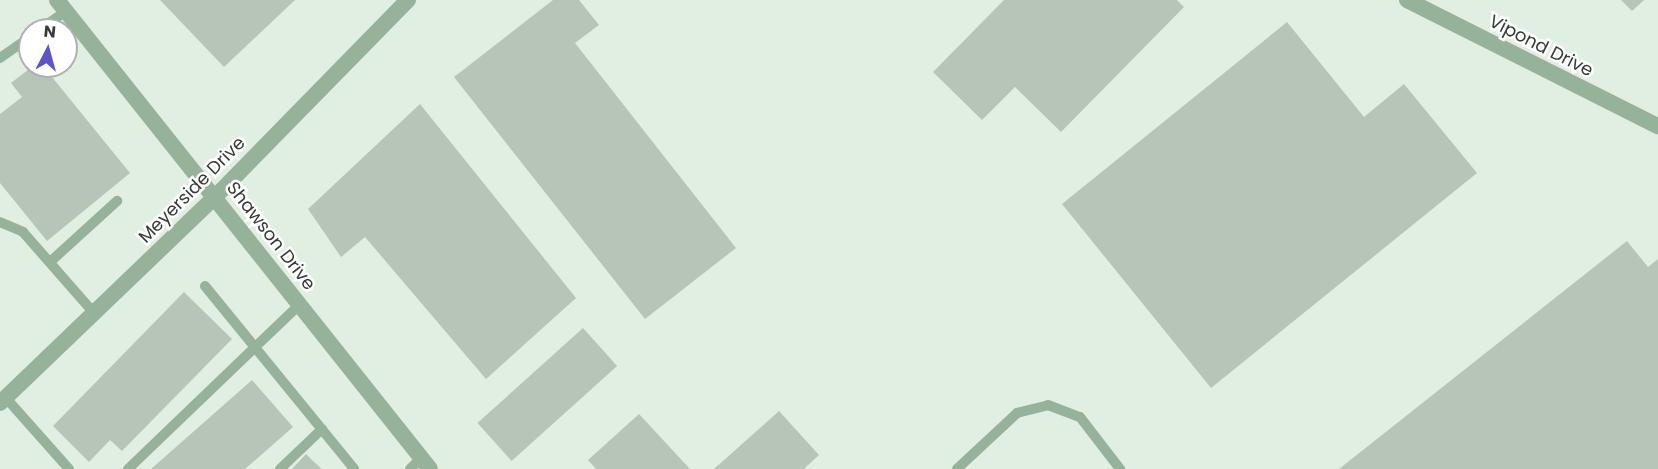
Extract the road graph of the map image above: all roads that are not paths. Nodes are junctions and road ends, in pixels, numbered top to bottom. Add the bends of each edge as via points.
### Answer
1 (408, 0) edge
2 (1407, 0) edge
3 (62, 6) edge
4 (50, 18) edge
5 (18, 45) edge
6 (0, 58) edge
7 (1658, 126) edge
8 (215, 197) junction
9 (117, 201) dead end
10 (0, 222) edge
11 (50, 262) junction
12 (205, 286) dead end
13 (300, 304) junction
14 (94, 313) junction
15 (256, 346) junction
16 (3, 401) edge
17 (322, 429) junction
18 (420, 465) edge
19 (69, 469) edge
20 (128, 469) edge
21 (280, 469) edge
22 (354, 469) edge
23 (957, 469) edge
24 (1120, 469) edge

1 - 8 street, Meyerside Drive
2 - 7 street, Vipond Drive
3 - 4 lane
3 - 8 street, Shawson Drive
5 - 6 lane
8 - 13 street, Shawson Drive
8 - 14 street, Meyerside Drive
9 - 11 lane
10 - 11 lane via 23,232
11 - 14 lane
12 - 15 lane
13 - 15 lane
13 - 18 street, Shawson Drive
14 - 16 street, Meyerside Drive
15 - 17 lane
15 - 20 lane
16 - 19 lane
17 - 21 lane
17 - 22 lane
23 - 24 lane via 1017,413 1048,405 1080,417

